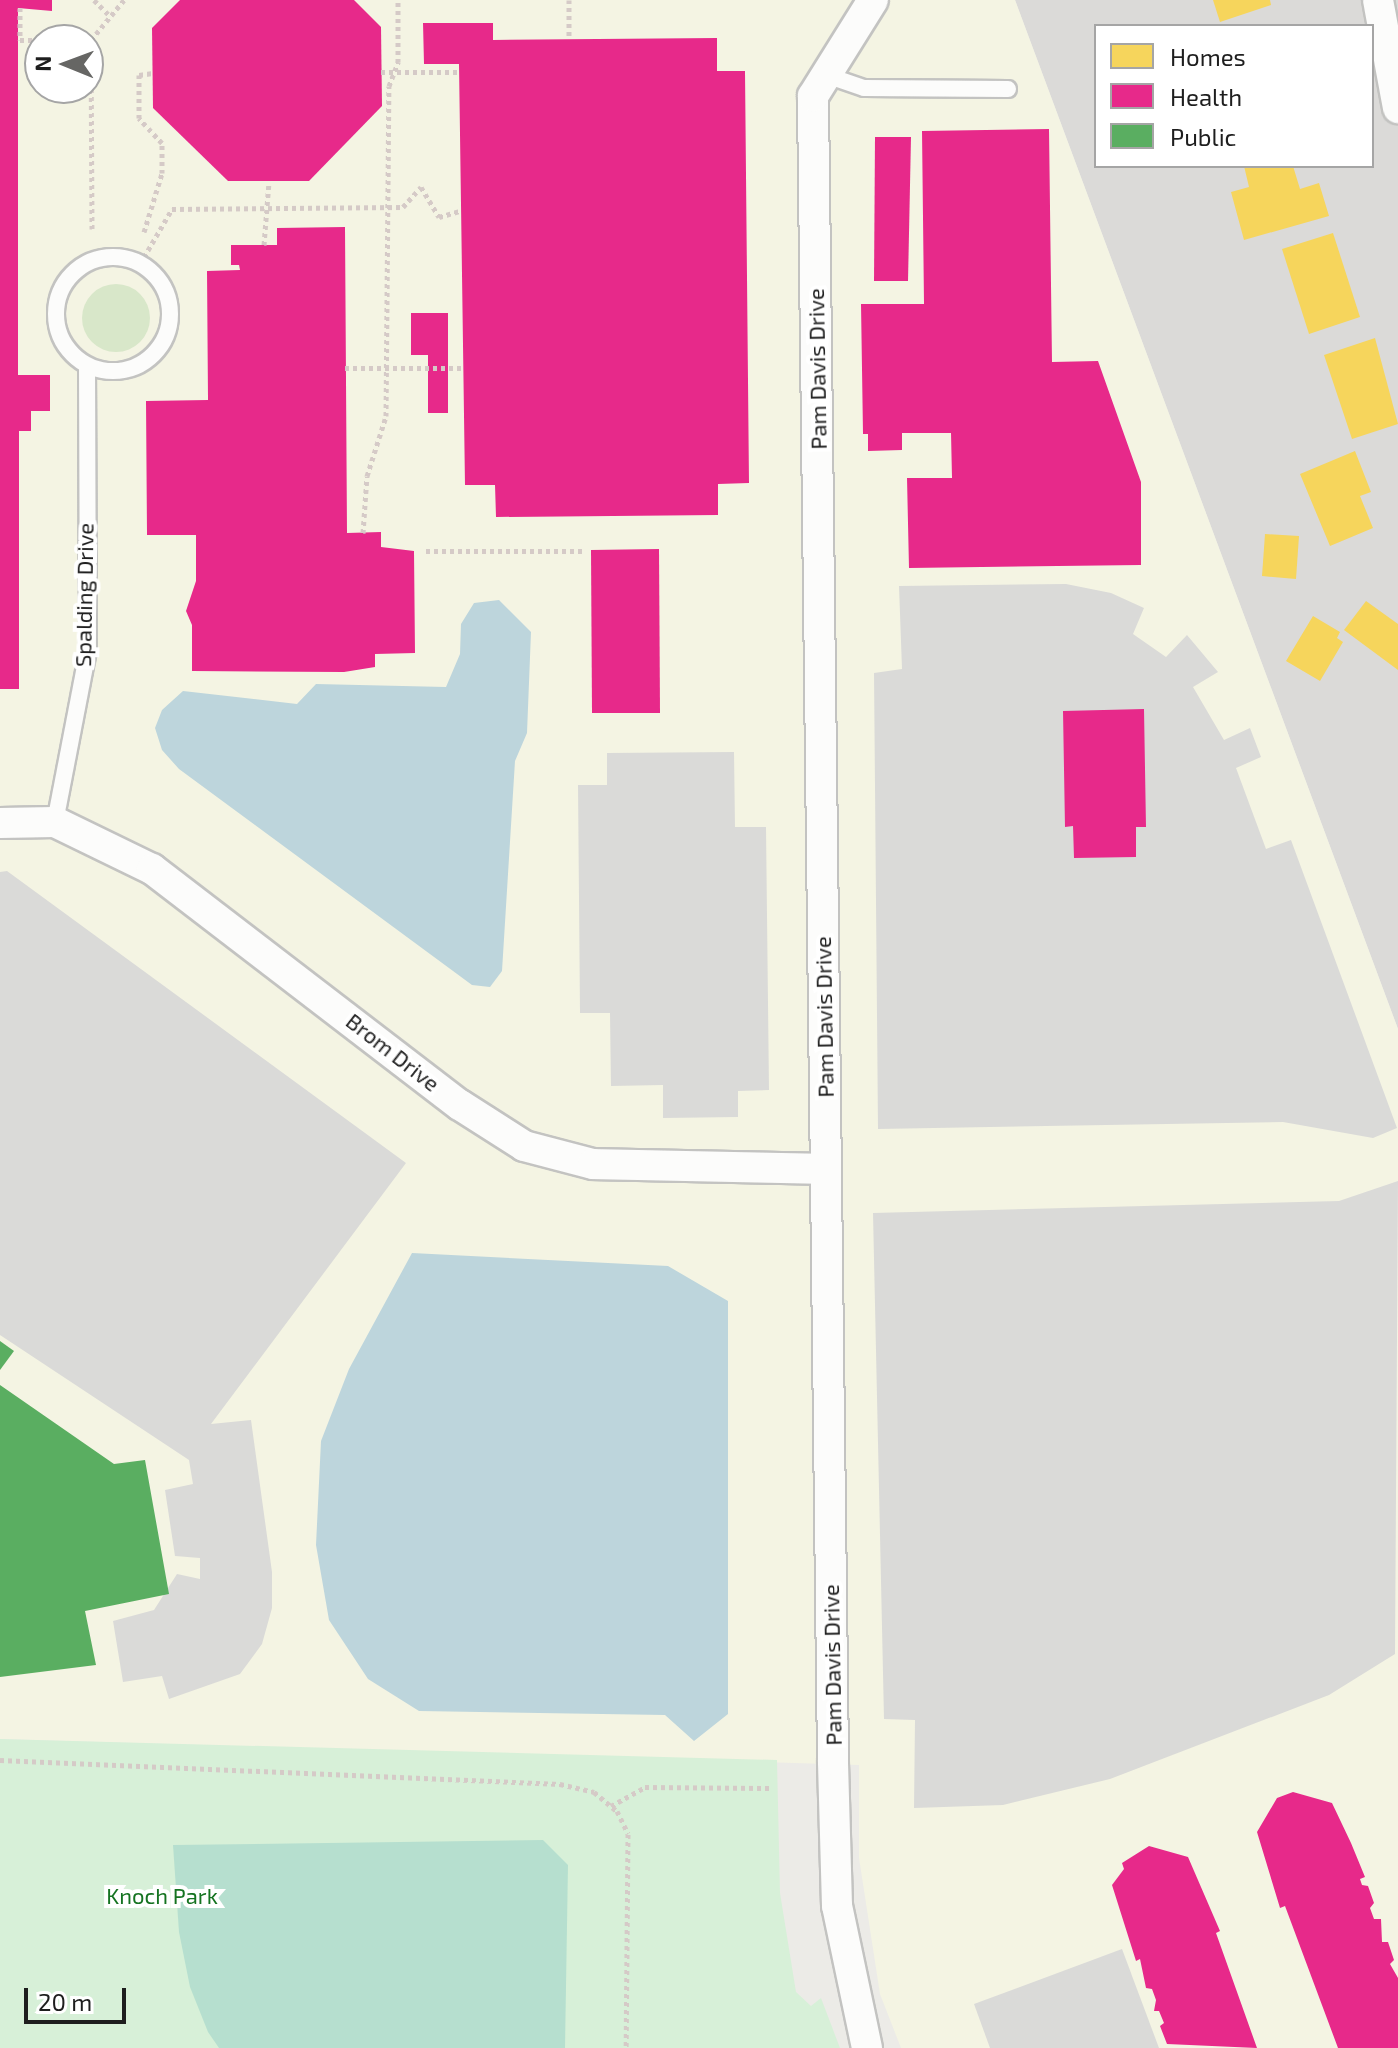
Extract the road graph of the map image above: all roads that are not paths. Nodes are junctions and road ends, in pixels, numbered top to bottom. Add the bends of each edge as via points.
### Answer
1 (873, 0) edge
2 (1378, 0) edge
3 (826, 75) junction
4 (1008, 89) dead end
5 (1398, 108) edge
6 (87, 366) junction
7 (55, 822) junction
8 (0, 823) edge
9 (826, 1169) junction
10 (867, 2048) edge

1 - 3 street, Pam Davis Drive
2 - 5 street
3 - 4 lane via 864,88
3 - 9 street, Pam Davis Drive via 813,96
6 - 6 lane via 61,341 56,305 62,288 88,263 123,258 140,264 166,293 167,332 159,349 126,371
6 - 7 lane, Spalding Drive via 88,651
7 - 8 street, Brom Drive
7 - 9 street, Brom Drive via 152,869 460,1105 524,1146 593,1164
9 - 10 street, Pam Davis Drive via 837,1906

